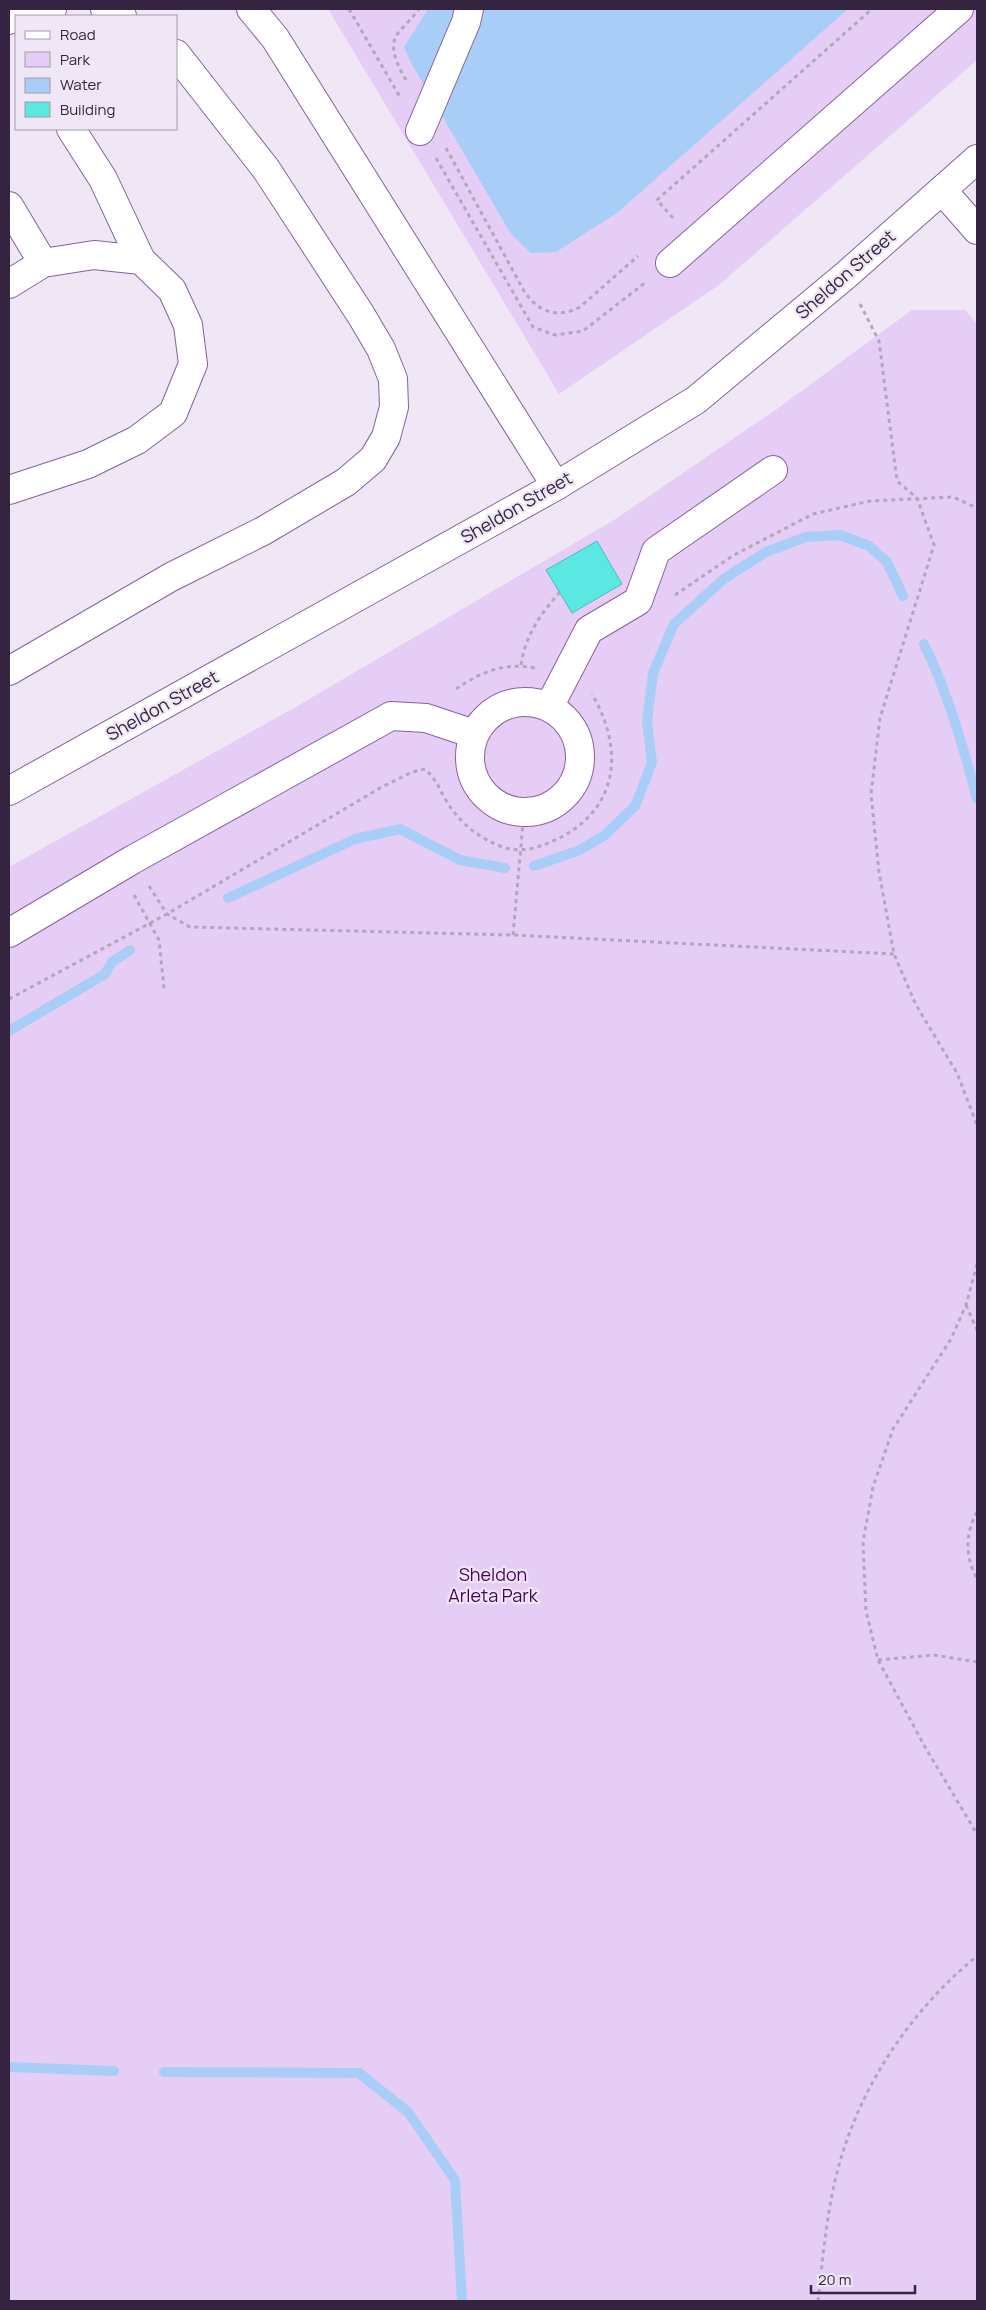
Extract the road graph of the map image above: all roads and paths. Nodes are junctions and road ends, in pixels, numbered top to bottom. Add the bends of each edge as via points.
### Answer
1 (52, 9) edge
2 (105, 9) edge
3 (250, 9) edge
4 (349, 9) edge
5 (419, 9) edge
6 (469, 9) edge
7 (872, 9) edge
8 (959, 9) edge
9 (18, 15) edge
10 (120, 15) edge
11 (178, 57) edge
12 (424, 123) junction
13 (72, 130) edge
14 (977, 158) edge
15 (942, 190) junction
16 (9, 206) edge
17 (677, 223) dead end
18 (977, 230) edge
19 (645, 250) dead end
20 (140, 260) junction
21 (42, 264) junction
22 (670, 264) joint
23 (846, 275) junction
24 (9, 284) edge
25 (773, 470) dead end
26 (556, 486) junction
27 (9, 490) edge
28 (918, 498) junction
29 (977, 508) edge
30 (560, 592) dead end
31 (671, 598) dead end
32 (521, 665) junction
33 (9, 671) edge
34 (566, 676) junction
35 (456, 689) dead end
36 (549, 707) junction
37 (474, 734) junction
38 (9, 791) edge
39 (524, 812) junction
40 (520, 850) junction
41 (125, 864) junction
42 (167, 914) junction
43 (151, 923) junction
44 (9, 933) edge
45 (514, 935) junction
46 (894, 954) junction
47 (164, 988) dead end
48 (9, 999) edge
49 (977, 1125) edge
50 (977, 1264) edge
51 (966, 1305) junction
52 (977, 1330) edge
53 (977, 1512) edge
54 (977, 1578) edge
55 (878, 1660) junction
56 (977, 1662) edge
57 (977, 1834) edge
58 (977, 1956) edge
59 (818, 2301) edge

1 - 9 main road via 26,11
2 - 10 main road
3 - 26 main road via 275,38
4 - 12 path
5 - 12 path via 396,36 394,50 398,67
6 - 12 main road
7 - 17 path via 657,200
8 - 22 main road
11 - 33 main road via 266,168 380,349 393,379 394,407 386,437 373,459 346,482 263,531 171,577
12 - 19 path via 524,290 539,308 559,314 580,307
12 - 22 path via 533,327 554,335 583,331
13 - 20 main road via 103,180
14 - 15 main road, Sheldon Street
15 - 18 main road
15 - 23 main road, Sheldon Street
16 - 21 main road
20 - 21 main road via 94,256
20 - 27 main road via 172,290 188,324 193,364 172,413 137,440 88,464
21 - 24 main road
23 - 26 main road, Sheldon Street via 696,400
23 - 28 path via 879,341 897,481
25 - 34 main road via 656,551 638,601 590,630
26 - 38 main road, Sheldon Street
28 - 29 path via 953,497
28 - 31 path via 870,501 813,514 734,555
28 - 46 path via 934,545 880,718 871,794 879,872
30 - 32 path via 530,633
32 - 34 path
32 - 35 path via 493,668
34 - 36 main road
34 - 40 path via 578,681 592,694 601,711 612,750 612,772 598,805 574,831 544,846
36 - 37 main road via 534,702 516,702 498,708 484,719
36 - 39 main road via 566,719 576,735 580,753 578,772 558,801 542,809
37 - 39 main road via 469,752 471,770 478,787 490,800 506,809
37 - 41 main road via 426,718 391,716
39 - 40 path
40 - 42 path via 502,847 465,825 426,769 412,772 380,788
40 - 45 path
41 - 42 path
41 - 43 path
41 - 44 main road
42 - 43 path
42 - 45 path via 190,927
43 - 47 path via 159,940
43 - 48 path
45 - 46 path
46 - 49 path via 916,1005 957,1073
50 - 51 path
51 - 52 path
51 - 55 path via 951,1339 893,1428 874,1487 863,1542 866,1611
53 - 54 path via 970,1523 968,1539 970,1560
55 - 56 path via 934,1655
55 - 57 path
58 - 59 path via 904,2031 884,2060 870,2089 842,2156 832,2194

